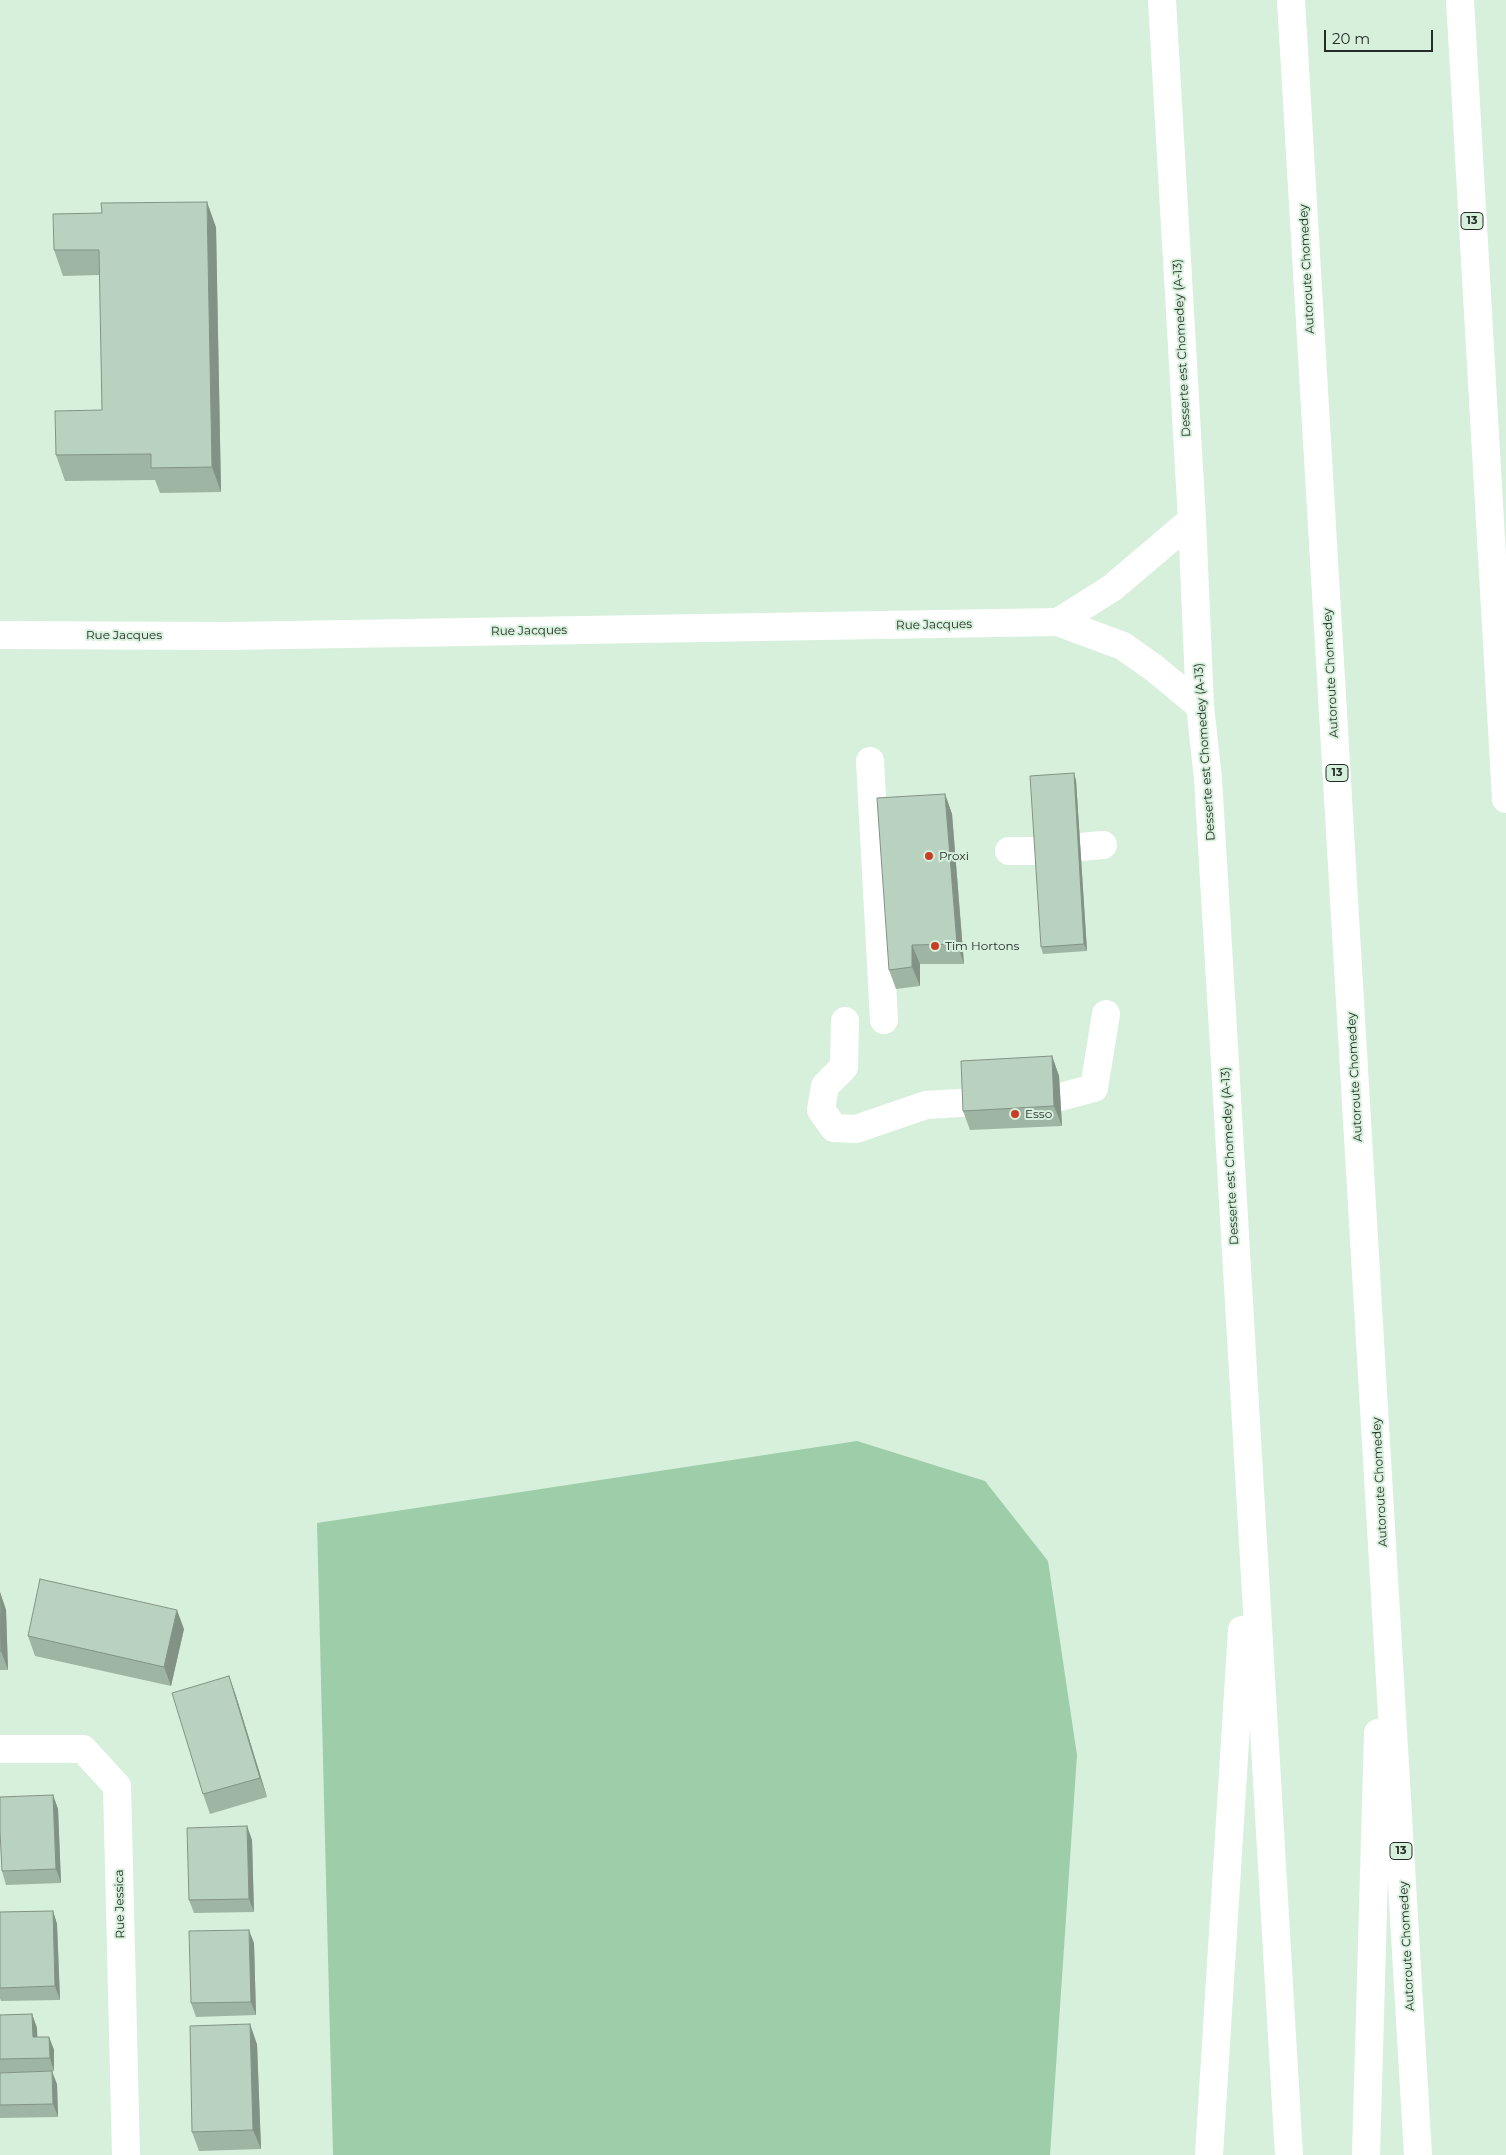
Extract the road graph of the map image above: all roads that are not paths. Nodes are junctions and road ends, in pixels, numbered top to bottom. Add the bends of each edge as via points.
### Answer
1 (1162, 0) edge
2 (1291, 0) edge
3 (1460, 0) edge
4 (1192, 520) junction
5 (1058, 622) junction
6 (0, 635) edge
7 (1200, 706) junction
8 (870, 761) dead end
9 (1506, 800) edge
10 (1103, 845) dead end
11 (1009, 851) dead end
12 (1106, 1014) dead end
13 (884, 1020) dead end
14 (845, 1021) dead end
15 (1250, 1504) junction
16 (1384, 1546) junction
17 (0, 1749) edge
18 (126, 2155) edge
19 (1209, 2155) edge
20 (1288, 2155) edge
21 (1366, 2155) edge
22 (1418, 2155) edge

1 - 4 main road, Desserte est Chomedey (A-13)
2 - 16 main road, Autoroute Chomedey / 13
3 - 9 main road, 13
4 - 5 main road via 1112,588
4 - 7 main road, Desserte est Chomedey (A-13)
5 - 6 main road, Rue Jacques via 229,636
5 - 7 main road via 1123,646
7 - 15 main road, Desserte est Chomedey (A-13) via 1211,828
8 - 13 main road
10 - 11 main road
12 - 14 main road via 1094,1088 1060,1097 926,1105 856,1129 834,1128 821,1110 824,1086 844,1067
15 - 19 main road
15 - 20 main road
16 - 21 main road
16 - 22 main road, Autoroute Chomedey / 13
17 - 18 main road, Rue Jessica via 83,1749 117,1786

